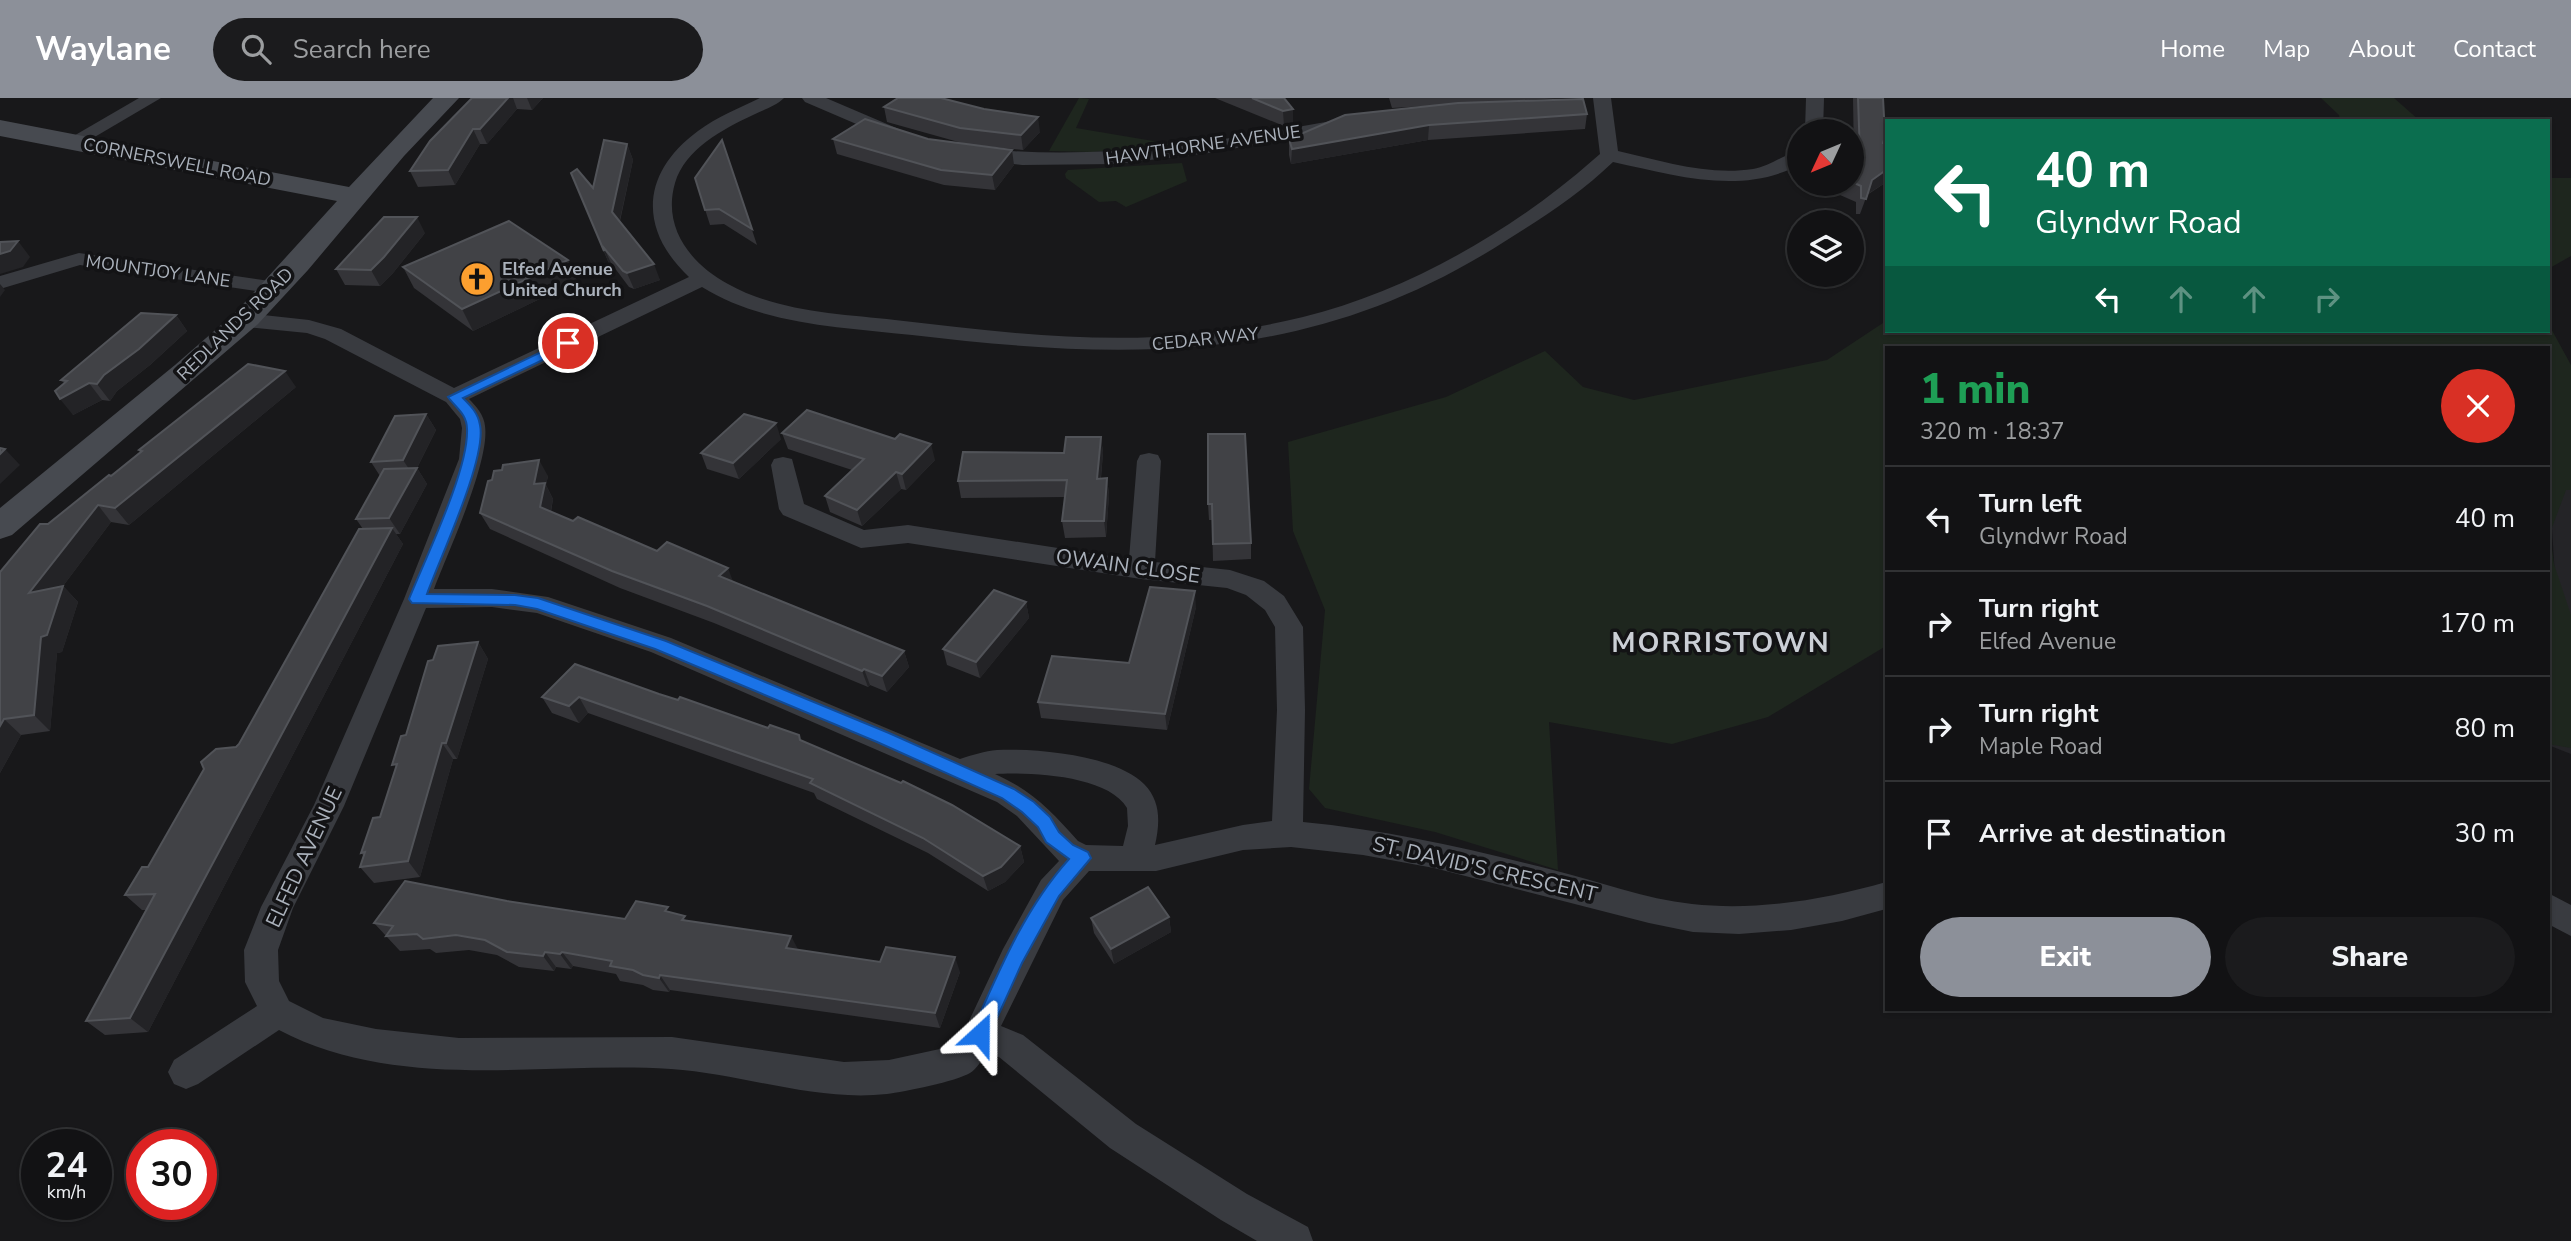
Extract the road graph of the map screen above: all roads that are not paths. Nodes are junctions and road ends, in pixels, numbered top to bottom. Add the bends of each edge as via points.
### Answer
1 (152, 98) edge
2 (447, 98) edge
3 (775, 98) edge
4 (811, 98) edge
5 (1815, 98) edge
6 (1603, 102) edge
7 (1579, 106) edge
8 (1814, 119) edge
9 (1368, 120) edge
10 (0, 128) edge
11 (909, 139) edge
12 (74, 141) junction
13 (958, 150) edge
14 (1609, 155) junction
15 (1787, 162) edge
16 (355, 196) junction
17 (704, 278) junction
18 (0, 284) edge
19 (277, 288) junction
20 (245, 320) junction
21 (454, 397) junction
22 (1149, 461) dead end
23 (783, 465) dead end
24 (0, 527) edge
25 (1141, 570) junction
26 (417, 599) junction
27 (956, 772) junction
28 (1287, 834) junction
29 (1082, 858) junction
30 (1135, 859) junction
31 (1885, 895) edge
32 (2550, 908) edge
33 (2571, 922) edge
34 (277, 1012) junction
35 (980, 1034) junction
36 (187, 1072) dead end
37 (1294, 1241) edge

1 - 12 street
2 - 16 main road, REDLANDS ROAD
3 - 17 street, CEDAR WAY via 698,139 679,160 663,194 660,219 667,237
4 - 11 street
5 - 8 street
6 - 7 street
6 - 14 street
9 - 13 street, HAWTHORNE AVENUE via 1143,158 1048,161
10 - 12 main road, CORNERSWELL ROAD
12 - 16 main road, CORNERSWELL ROAD
14 - 15 street via 1721,176 1770,170
14 - 17 street, CEDAR WAY via 1490,246 1438,276 1383,301 1274,333 1129,346 1006,341 798,313 743,298
16 - 19 main road, REDLANDS ROAD
17 - 21 street
18 - 19 street, MOUNTJOY LANE via 79,259
19 - 20 main road, REDLANDS ROAD
20 - 21 street, ELFED AVENUE via 333,334
20 - 24 main road, REDLANDS ROAD
21 - 26 street, ELFED AVENUE via 472,419 471,459
22 - 25 street
23 - 25 street, OWAIN CLOSE via 792,509 862,539 908,534
25 - 28 street, OWAIN CLOSE via 1230,579 1255,588 1283,614 1289,627
26 - 27 street via 492,598 538,604 661,645
26 - 34 street, ELFED AVENUE via 329,806 277,907 261,950 262,982
27 - 29 street via 1008,793 1044,822 1067,850
27 - 30 street via 1000,762 1109,776 1133,791 1142,804 1144,818
28 - 30 street, ST. DAVID'S CRESCENT
28 - 31 street, ST. DAVID'S CRESCENT via 1431,852 1692,918 1743,920
29 - 30 street, ST. DAVID'S CRESCENT
29 - 35 street via 1052,890
32 - 33 street
34 - 35 street via 318,1033 376,1045 459,1054 672,1053 844,1079 889,1077 959,1061
34 - 36 street
35 - 37 street via 1011,1046 1123,1136

